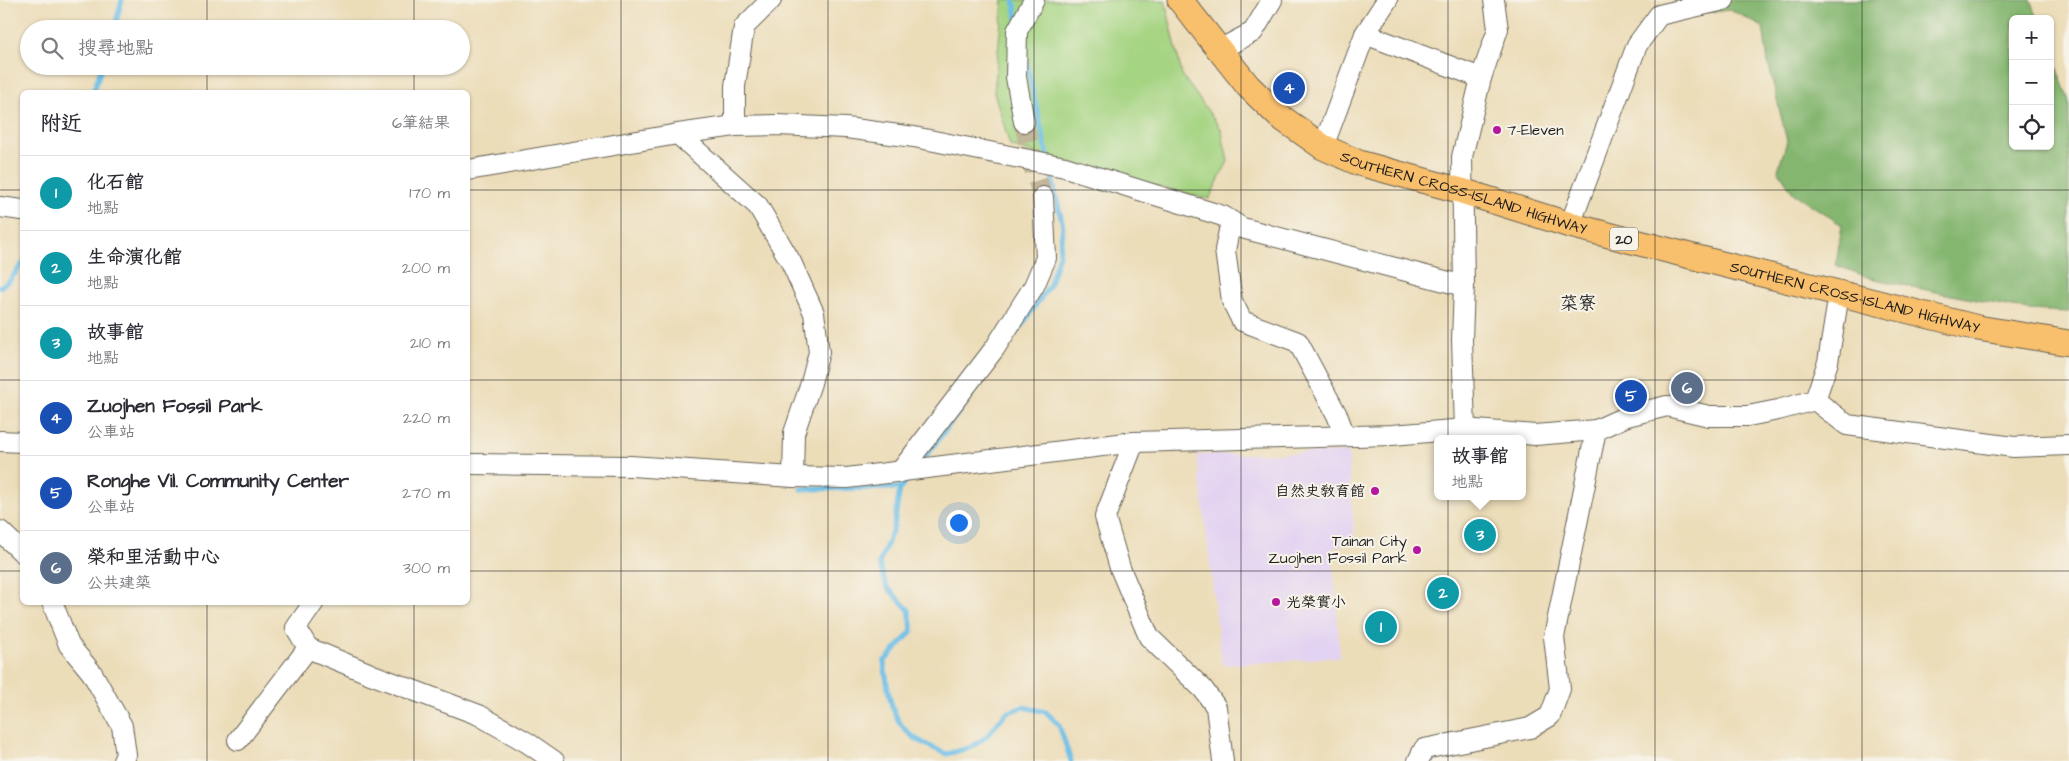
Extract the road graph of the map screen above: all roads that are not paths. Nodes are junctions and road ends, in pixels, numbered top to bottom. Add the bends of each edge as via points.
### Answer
1 (772, 0) edge
2 (1034, 0) edge
3 (1180, 0) edge
4 (1272, 0) edge
5 (1387, 0) edge
6 (1494, 0) edge
7 (1724, 0) edge
8 (1365, 34) junction
9 (1219, 50) junction
10 (1482, 78) junction
11 (1024, 122) tunnel mouth
12 (735, 126) junction
13 (678, 134) junction
14 (1323, 147) junction
15 (470, 170) edge
16 (1462, 191) junction
17 (1043, 197) tunnel mouth
18 (0, 207) edge
19 (20, 210) edge
20 (1231, 221) junction
21 (1570, 225) junction
22 (1464, 286) junction
23 (1839, 294) junction
24 (2069, 343) edge
25 (1816, 400) junction
26 (1465, 429) junction
27 (1596, 430) junction
28 (1345, 436) junction
29 (0, 440) edge
30 (20, 442) edge
31 (1134, 442) junction
32 (2069, 445) edge
33 (470, 464) edge
34 (900, 472) junction
35 (793, 477) junction
36 (0, 531) edge
37 (20, 550) edge
38 (53, 605) edge
39 (312, 605) edge
40 (308, 648) junction
41 (238, 740) dead end
42 (123, 761) edge
43 (554, 761) edge
44 (1223, 761) edge
45 (1418, 761) edge

1 - 12 lane via 744,27 735,86
2 - 11 lane via 1017,31 1016,77
3 - 9 main road, SOUTHERN CROSS-ISLAND HIGHWAY / 20
4 - 9 lane via 1253,32
5 - 8 lane
6 - 10 lane via 1498,29
7 - 21 lane via 1659,15 1637,45
8 - 10 lane
8 - 14 lane
9 - 14 main road, SOUTHERN CROSS-ISLAND HIGHWAY / 20 via 1248,86 1279,116
10 - 16 lane via 1462,157
12 - 13 lane
12 - 20 lane via 846,128 914,137 1065,167
13 - 15 lane
13 - 35 lane via 758,206 791,262 814,313 819,352 794,433
14 - 16 main road, SOUTHERN CROSS-ISLAND HIGHWAY / 20 via 1358,163
16 - 21 main road, SOUTHERN CROSS-ISLAND HIGHWAY / 20
16 - 22 lane
17 - 34 lane via 1046,258 1034,286 995,348
18 - 19 lane
20 - 22 lane via 1242,228
20 - 28 lane via 1224,250 1232,301 1242,321 1298,342
21 - 23 main road, SOUTHERN CROSS-ISLAND HIGHWAY / 20
22 - 26 lane
23 - 24 main road, SOUTHERN CROSS-ISLAND HIGHWAY / 20 via 1978,328
23 - 25 lane via 1828,362
25 - 27 lane via 1748,416 1709,416 1667,406 1627,416
25 - 32 lane via 1847,426 2014,447
26 - 27 lane via 1535,435
26 - 28 lane
27 - 45 lane via 1554,637 1560,689 1550,716 1530,728 1424,749
28 - 31 lane
29 - 30 lane
31 - 34 lane
31 - 44 lane via 1105,517 1120,568 1149,637 1203,689 1216,707
33 - 35 lane via 631,466
34 - 35 lane via 847,478
36 - 37 lane
38 - 42 lane via 69,645 92,673 122,726 126,755
39 - 40 lane via 296,628
40 - 41 lane
40 - 43 lane via 479,715 528,742

